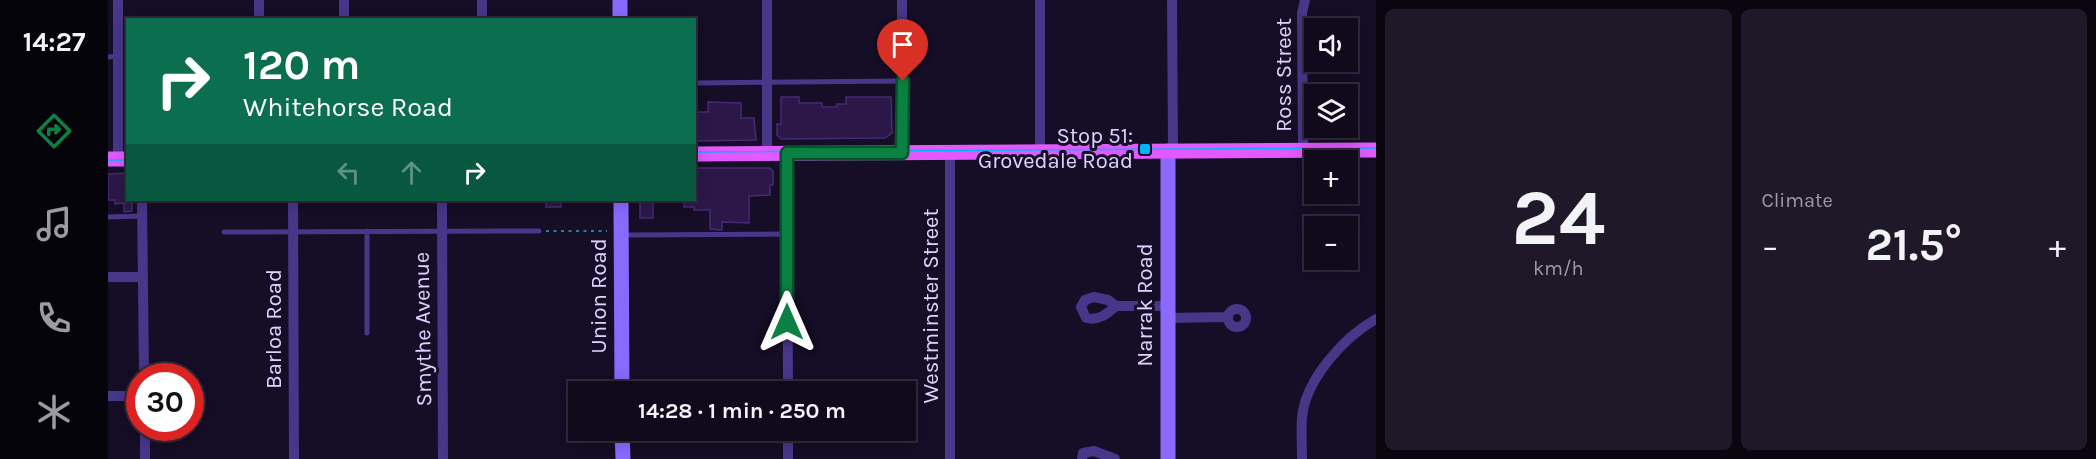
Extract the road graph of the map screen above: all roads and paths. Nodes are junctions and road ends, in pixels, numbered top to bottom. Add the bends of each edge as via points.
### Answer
1 (118, 0) edge
2 (259, 0) edge
3 (344, 0) edge
4 (482, 0) edge
5 (620, 0) edge
6 (767, 0) edge
7 (902, 0) edge
8 (1040, 0) edge
9 (1172, 0) edge
10 (1305, 0) edge
11 (259, 18) edge
12 (344, 18) edge
13 (482, 18) edge
14 (620, 18) edge
15 (113, 56) edge
16 (903, 81) junction
17 (696, 82) edge
18 (767, 83) junction
19 (1303, 150) junction
20 (1376, 150) edge
21 (1170, 151) junction
22 (950, 152) junction
23 (1040, 152) junction
24 (787, 153) junction
25 (902, 153) junction
26 (696, 154) edge
27 (767, 154) junction
28 (118, 159) edge
29 (142, 201) edge
30 (293, 201) edge
31 (441, 201) edge
32 (620, 201) edge
33 (142, 216) junction
34 (108, 217) edge
35 (367, 231) junction
36 (441, 231) junction
37 (539, 231) joint
38 (225, 232) dead end
39 (293, 232) junction
40 (621, 233) junction
41 (787, 234) junction
42 (108, 277) edge
43 (142, 277) junction
44 (1116, 306) dead end
45 (1167, 312) junction
46 (1227, 317) dead end
47 (1376, 319) edge
48 (367, 333) dead end
49 (144, 363) edge
50 (622, 381) edge
51 (788, 381) edge
52 (108, 396) edge
53 (126, 396) edge
54 (145, 441) edge
55 (622, 441) edge
56 (788, 441) edge
57 (145, 459) edge
58 (294, 459) edge
59 (444, 459) edge
60 (623, 459) edge
61 (788, 459) edge
62 (950, 459) edge
63 (1082, 459) edge
64 (1115, 459) edge
65 (1168, 459) edge
66 (1302, 459) edge

1 - 15 street
2 - 11 street
3 - 12 street
4 - 13 street
5 - 14 street
6 - 18 street
7 - 16 street
8 - 23 street
9 - 21 street
10 - 19 street, Ross Street
15 - 28 street
16 - 18 lane
16 - 25 street
17 - 18 lane
18 - 27 street
19 - 20 main road
19 - 21 main road
21 - 23 main road
21 - 45 street, Narrak Road
22 - 23 main road
22 - 25 main road
22 - 62 street, Westminster Street
24 - 25 main road
24 - 27 main road
24 - 41 street
26 - 27 main road
29 - 33 street
30 - 39 street, Barloa Road
31 - 36 street, Smythe Avenue
32 - 40 street, Union Road
33 - 34 lane
33 - 43 street
35 - 36 lane
35 - 39 lane
35 - 48 lane
36 - 37 lane
36 - 59 street, Smythe Avenue
37 - 40 path
38 - 39 lane
39 - 58 street, Barloa Road
40 - 41 lane
40 - 50 street, Union Road
41 - 51 street
42 - 43 street
43 - 49 street
44 - 45 street
45 - 46 street
45 - 65 street, Narrak Road
47 - 66 street via 1334,354 1311,390 1302,415
52 - 53 street
54 - 57 street
55 - 60 street
56 - 61 street
63 - 64 street via 1083,453 1094,451

